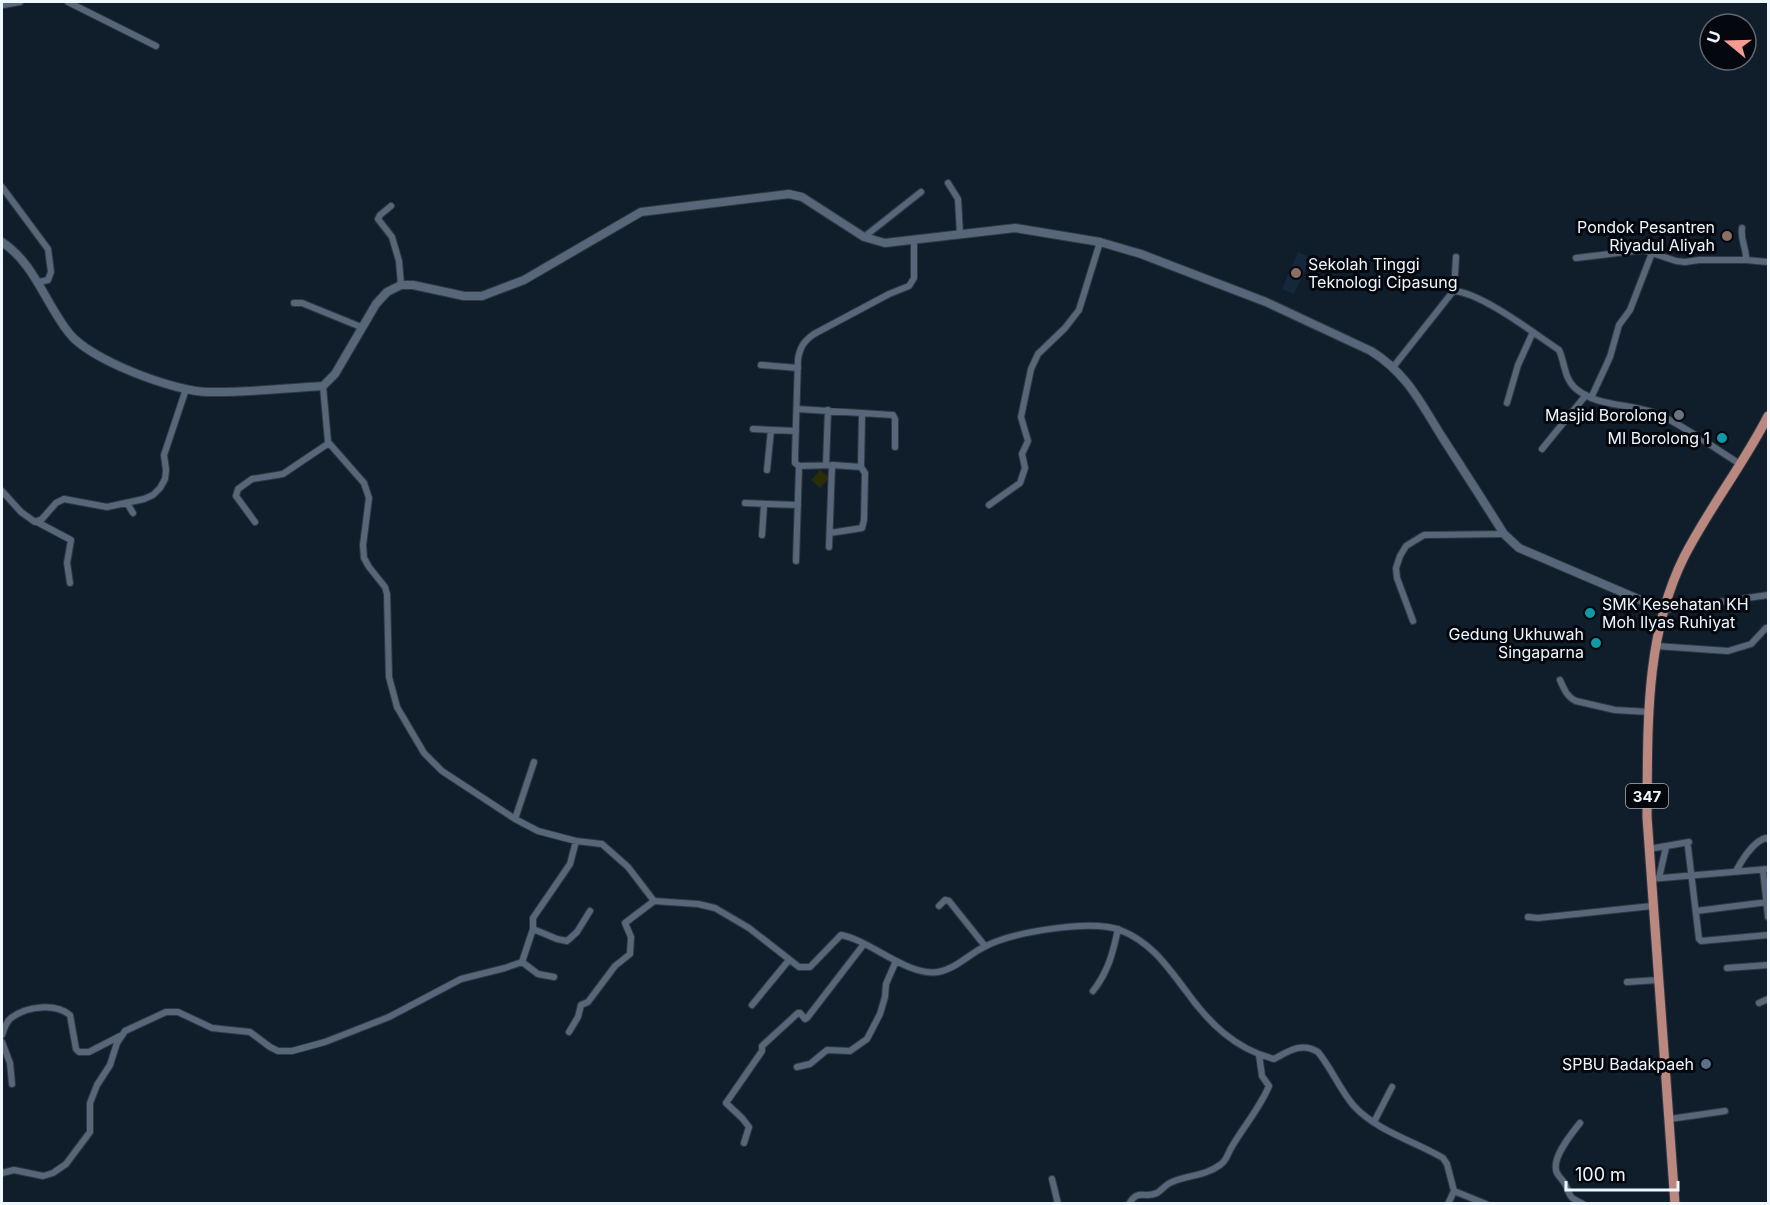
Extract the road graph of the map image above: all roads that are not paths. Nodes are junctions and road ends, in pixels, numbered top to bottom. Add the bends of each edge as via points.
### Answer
1 (20, 2) edge
2 (68, 2) edge
3 (2, 5) edge
4 (156, 46) dead end
5 (948, 183) dead end
6 (2, 187) edge
7 (921, 192) dead end
8 (391, 207) dead end
9 (1742, 228) dead end
10 (960, 234) junction
11 (864, 237) junction
12 (914, 239) junction
13 (2, 242) edge
14 (1100, 242) junction
15 (1652, 253) junction
16 (1456, 257) dead end
17 (1576, 258) dead end
18 (1746, 260) junction
19 (1768, 262) edge
20 (39, 282) junction
21 (401, 285) junction
22 (1454, 291) junction
23 (294, 303) dead end
24 (361, 327) junction
25 (1533, 332) junction
26 (761, 365) dead end
27 (1394, 366) junction
28 (798, 368) junction
29 (323, 386) junction
30 (186, 389) junction
31 (1588, 397) junction
32 (1507, 404) dead end
33 (797, 409) junction
34 (828, 410) junction
35 (862, 414) junction
36 (1768, 416) edge
37 (753, 429) dead end
38 (771, 430) junction
39 (796, 431) junction
40 (329, 443) junction
41 (895, 447) dead end
42 (1542, 449) dead end
43 (1740, 464) junction
44 (829, 465) junction
45 (799, 466) junction
46 (861, 467) junction
47 (767, 470) dead end
48 (2, 490) edge
49 (127, 503) junction
50 (745, 503) dead end
51 (764, 505) junction
52 (798, 505) junction
53 (989, 505) dead end
54 (133, 513) dead end
55 (35, 522) junction
56 (255, 522) dead end
57 (42, 532) dead end
58 (830, 533) junction
59 (1504, 534) junction
60 (762, 535) dead end
61 (829, 547) dead end
62 (796, 561) dead end
63 (70, 583) dead end
64 (1768, 595) edge
65 (1664, 610) junction
66 (1413, 621) dead end
67 (1768, 628) edge
68 (1656, 646) junction
69 (1560, 680) dead end
70 (1650, 712) junction
71 (534, 762) dead end
72 (515, 819) junction
73 (1768, 840) edge
74 (576, 841) junction
75 (1666, 847) junction
76 (1649, 849) junction
77 (1766, 869) edge
78 (1736, 871) junction
79 (1692, 876) junction
80 (1655, 878) junction
81 (654, 901) junction
82 (1768, 902) edge
83 (939, 906) dead end
84 (1652, 906) junction
85 (590, 911) dead end
86 (1696, 911) junction
87 (1528, 917) dead end
88 (1768, 917) edge
89 (533, 929) junction
90 (1118, 929) junction
91 (1768, 935) edge
92 (864, 944) junction
93 (986, 946) junction
94 (789, 960) junction
95 (896, 961) junction
96 (522, 962) junction
97 (1768, 965) edge
98 (1727, 968) dead end
99 (554, 977) dead end
100 (1658, 980) junction
101 (1627, 982) dead end
102 (1093, 991) dead end
103 (1768, 999) edge
104 (1759, 1003) dead end
105 (752, 1005) dead end
106 (125, 1031) junction
107 (569, 1032) dead end
108 (2, 1035) edge
109 (2, 1042) edge
110 (1259, 1055) junction
111 (796, 1067) dead end
112 (12, 1084) dead end
113 (1392, 1087) dead end
114 (1725, 1111) dead end
115 (1670, 1119) junction
116 (1374, 1122) junction
117 (1580, 1123) dead end
118 (744, 1143) dead end
119 (2, 1173) edge
120 (1052, 1179) dead end
121 (1454, 1191) junction
122 (1058, 1203) edge
123 (1129, 1203) edge
124 (1448, 1203) edge
125 (1486, 1203) edge
126 (1583, 1203) edge
127 (1675, 1203) edge

1 - 3 street
2 - 4 street
5 - 10 street via 958,199
6 - 20 street via 48,249 51,272 48,280
7 - 11 street
8 - 21 street via 378,219 392,237
9 - 18 street
10 - 12 main road
10 - 14 main road via 1024,228
11 - 12 main road via 885,243
11 - 21 main road via 802,197 789,194 641,212 524,280 482,296
12 - 28 street via 914,278 909,286 805,340
13 - 20 main road
14 - 27 main road via 1266,302 1371,351
14 - 53 street via 1079,310 1038,354 1031,369 1021,417 1028,439 1022,454 1026,468 1023,478
15 - 17 street via 1638,250
15 - 18 street via 1685,262
15 - 31 street via 1630,310 1619,325 1610,357
16 - 22 street
18 - 19 street
20 - 30 main road via 60,320 80,345 130,371
21 - 24 main road via 381,298
22 - 25 street via 1480,299
22 - 27 street
23 - 24 street
24 - 29 main road via 335,374
25 - 31 street via 1559,351 1566,376
25 - 32 street
26 - 28 street
27 - 59 main road via 1418,396
28 - 33 street
29 - 30 main road via 207,393
29 - 40 street
30 - 49 street via 164,455 165,479 153,495
31 - 42 street
31 - 43 street via 1661,416
33 - 34 street
33 - 39 street
34 - 35 street
34 - 44 street
35 - 41 street via 893,415
35 - 46 street
36 - 43 main road, 347
37 - 38 street
38 - 39 street
38 - 47 street
39 - 45 street via 795,463
40 - 56 street via 283,474 252,479 238,489 236,496
40 - 72 street via 364,483 369,498 363,552 387,594 389,677 397,707 424,753 442,771
43 - 65 main road, 347 via 1684,559
44 - 45 street
44 - 46 street
44 - 58 street
45 - 52 street
46 - 58 street via 865,473 864,526
48 - 55 street
49 - 54 street
49 - 55 street via 106,507 64,500
50 - 51 street
51 - 52 street
51 - 60 street
52 - 62 street
55 - 57 street
55 - 63 street via 71,540 67,563
58 - 61 street
59 - 65 main road via 1519,548
59 - 66 street via 1424,535 1407,546 1400,556 1396,578
64 - 65 street
65 - 68 main road, 347
67 - 68 street via 1751,644 1728,651
68 - 70 main road, 347
69 - 70 street via 1566,693 1576,701 1615,710
70 - 76 main road, 347
71 - 72 street
72 - 74 street via 538,831
73 - 78 street via 1761,839
74 - 81 street via 602,844
74 - 89 street via 570,864 533,918
75 - 76 street
75 - 79 street via 1689,844
75 - 80 street
76 - 80 main road, 347
77 - 78 street
77 - 82 street
78 - 79 street
79 - 80 street
79 - 86 street
80 - 84 main road, 347
81 - 94 street via 715,908 749,928
81 - 107 street via 625,923 631,937 630,954 581,1005
82 - 86 street
82 - 88 street
83 - 93 street via 949,901
84 - 87 street
84 - 100 main road, 347
85 - 89 street via 567,941
86 - 91 street via 1701,941
89 - 96 street
90 - 93 street via 1067,927 1025,932
90 - 102 street via 1108,970
90 - 110 street via 1147,944 1221,1032
92 - 94 street via 841,935 810,967 798,967
92 - 95 street
92 - 118 street via 807,1018 798,1013 762,1047 726,1102 749,1127
93 - 95 street via 939,972 926,972
94 - 105 street
95 - 111 street via 880,1014 867,1039 850,1051 827,1050 810,1064
96 - 99 street via 538,974
96 - 106 street via 461,979 389,1017 292,1051 278,1051 249,1032 212,1028 173,1011
97 - 98 street
100 - 101 street
100 - 115 main road, 347
103 - 104 street
106 - 108 street via 112,1041 81,1053 76,1048 70,1015 52,1006 27,1010 11,1018
106 - 119 street via 90,1102 88,1137 66,1164 43,1176 14,1170
109 - 112 street
110 - 116 street via 1274,1059 1294,1048 1312,1048 1356,1108
110 - 123 street via 1262,1076 1269,1086 1225,1161 1209,1172 1169,1183 1157,1192 1138,1194
113 - 116 street
114 - 115 street
115 - 127 main road, 347
116 - 121 street via 1443,1158
117 - 126 street via 1555,1167 1568,1193
120 - 122 street
121 - 124 street
121 - 125 street

